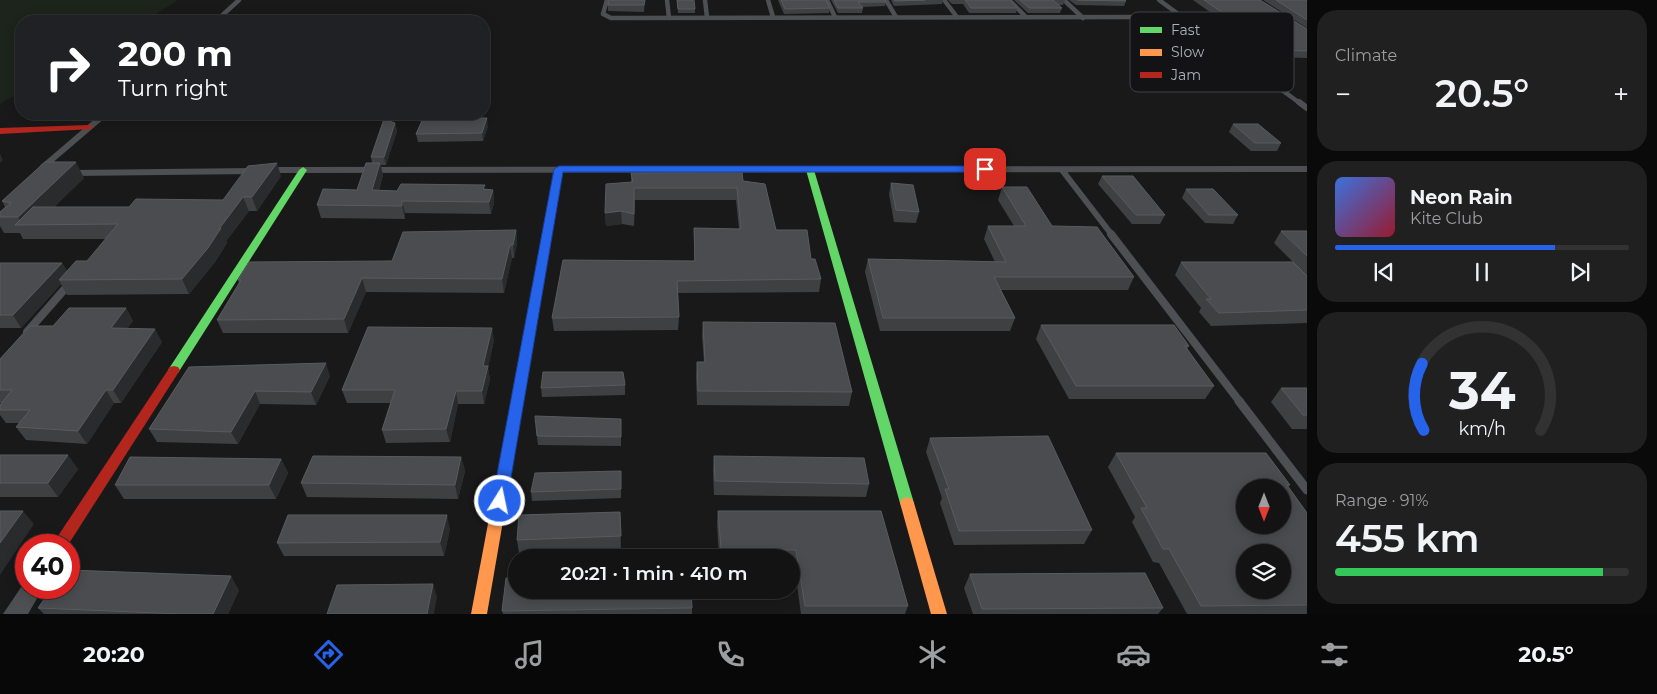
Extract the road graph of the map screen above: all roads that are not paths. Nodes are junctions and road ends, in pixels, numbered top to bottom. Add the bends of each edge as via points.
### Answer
1 (239, 0) edge
2 (607, 0) edge
3 (667, 0) edge
4 (705, 0) edge
5 (768, 0) edge
6 (827, 0) edge
7 (886, 0) edge
8 (944, 0) edge
9 (1009, 0) edge
10 (1064, 0) edge
11 (1159, 0) edge
12 (1175, 12) edge
13 (223, 15) edge
14 (707, 17) junction
15 (773, 17) junction
16 (835, 17) junction
17 (896, 17) junction
18 (957, 17) junction
19 (1026, 17) junction
20 (1130, 17) edge
21 (669, 18) junction
22 (1083, 18) junction
23 (1285, 92) edge
24 (1307, 108) edge
25 (98, 120) edge
26 (89, 127) junction
27 (0, 131) edge
28 (559, 169) junction
29 (1307, 169) edge
30 (303, 170) junction
31 (810, 170) junction
32 (1062, 170) junction
33 (46, 173) edge
34 (66, 173) edge
35 (76, 277) edge
36 (19, 341) edge
37 (1307, 490) edge
38 (67, 534) edge
39 (25, 599) edge
40 (15, 614) edge
41 (479, 614) edge
42 (938, 614) edge

1 - 13 lane
2 - 21 lane via 602,14 605,17
3 - 21 lane
4 - 14 lane
5 - 15 lane
6 - 16 lane
7 - 17 lane
8 - 18 lane
9 - 19 lane
10 - 22 lane
11 - 12 lane
14 - 15 lane
14 - 21 lane
15 - 16 lane
16 - 17 lane
17 - 18 lane
18 - 19 lane
19 - 22 lane
20 - 22 lane
23 - 24 lane
25 - 26 lane
26 - 27 street
26 - 33 lane via 36,173
28 - 30 lane
28 - 31 lane
28 - 41 street
29 - 32 lane
30 - 34 lane
30 - 38 street
31 - 32 lane
31 - 42 street
32 - 37 lane
35 - 36 lane
39 - 40 street

